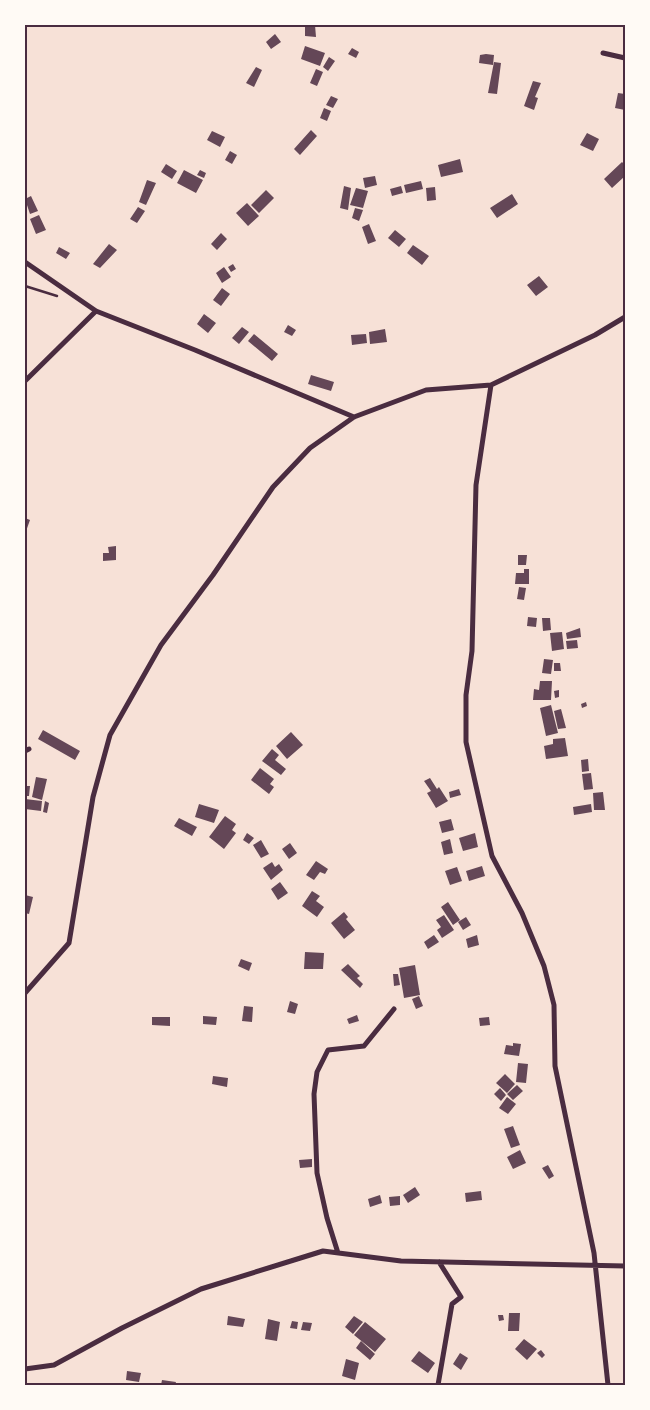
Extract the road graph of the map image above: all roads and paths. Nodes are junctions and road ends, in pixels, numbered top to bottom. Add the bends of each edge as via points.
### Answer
1 (603, 54) dead end
2 (625, 58) edge
3 (25, 262) edge
4 (96, 311) junction
5 (625, 317) edge
6 (25, 381) edge
7 (491, 385) junction
8 (354, 418) junction
9 (25, 993) edge
10 (394, 1009) dead end
11 (338, 1253) junction
12 (440, 1262) junction
13 (595, 1266) junction
14 (625, 1266) edge
15 (25, 1369) edge
16 (438, 1385) edge
17 (608, 1385) edge

1 - 2 street
3 - 4 street
4 - 6 street
4 - 8 street
5 - 7 street
7 - 8 street via 426,390
7 - 13 street via 476,485 466,742 492,856 522,913 544,966 554,1005 554,1066
8 - 9 street via 310,448 273,487 161,645 110,735 93,797 69,943
10 - 11 street via 364,1046 328,1050 317,1072 314,1094 317,1173
11 - 12 street
11 - 15 street via 323,1252 201,1289 54,1365
12 - 13 street
12 - 16 street via 461,1297 452,1304
13 - 14 street
13 - 17 street

